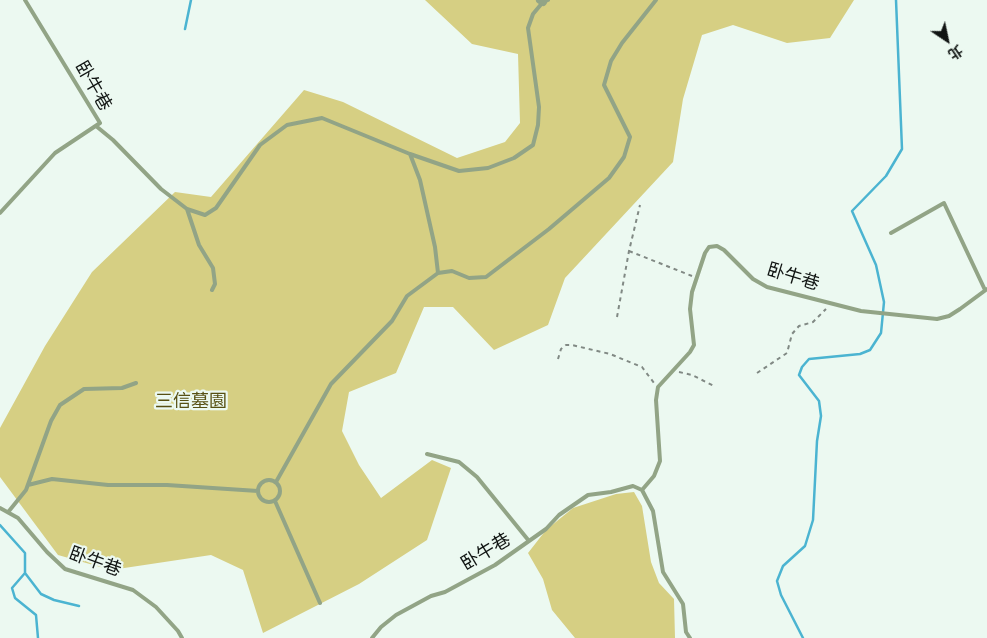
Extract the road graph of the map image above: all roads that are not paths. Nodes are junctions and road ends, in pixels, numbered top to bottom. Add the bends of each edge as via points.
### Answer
1 (25, 0) edge
2 (656, 0) edge
3 (544, 1) edge
4 (96, 126) junction
5 (410, 154) junction
6 (186, 209) junction
7 (0, 213) edge
8 (891, 233) dead end
9 (438, 273) junction
10 (212, 290) dead end
11 (986, 290) edge
12 (136, 383) dead end
13 (427, 454) dead end
14 (276, 482) junction
15 (28, 485) junction
16 (258, 490) junction
17 (642, 490) junction
18 (275, 501) junction
19 (0, 508) edge
20 (9, 511) junction
21 (529, 541) junction
22 (320, 603) dead end
23 (182, 638) edge
24 (372, 638) edge
25 (690, 638) edge

1 - 4 lane, 卧牛巷 via 100,123
2 - 9 lane via 611,61 604,85 630,138 624,157 610,178 486,277 469,278 452,271
3 - 5 lane via 533,14 528,28 539,107 533,145 514,158 488,168 459,171
4 - 6 lane
4 - 7 lane, 卧牛巷 via 50,157
5 - 6 lane via 322,118 302,121 286,126 260,145 216,208 205,215
5 - 9 lane via 420,180
6 - 10 lane via 199,245 213,268 215,284
8 - 11 lane via 944,203
9 - 14 lane via 407,296 392,321 331,384
11 - 17 lane, 卧牛巷 via 949,316 937,319 861,311 767,287 753,279 724,250 717,246 709,247 692,292 690,309 694,345 658,386 660,461 654,476
12 - 15 lane via 122,388 84,389 60,405
13 - 21 lane via 459,462 477,477
14 - 16 lane via 265,481
14 - 18 lane via 280,492
15 - 16 lane via 52,479 108,485
15 - 20 lane
16 - 18 lane via 263,500
17 - 21 lane, 卧牛巷 via 632,486 588,494
17 - 25 lane via 653,511 663,572 683,604 686,632
18 - 22 lane
19 - 20 lane, 卧牛巷
20 - 23 lane, 卧牛巷 via 65,569 133,590 156,607
21 - 24 lane, 卧牛巷 via 445,592 396,615

